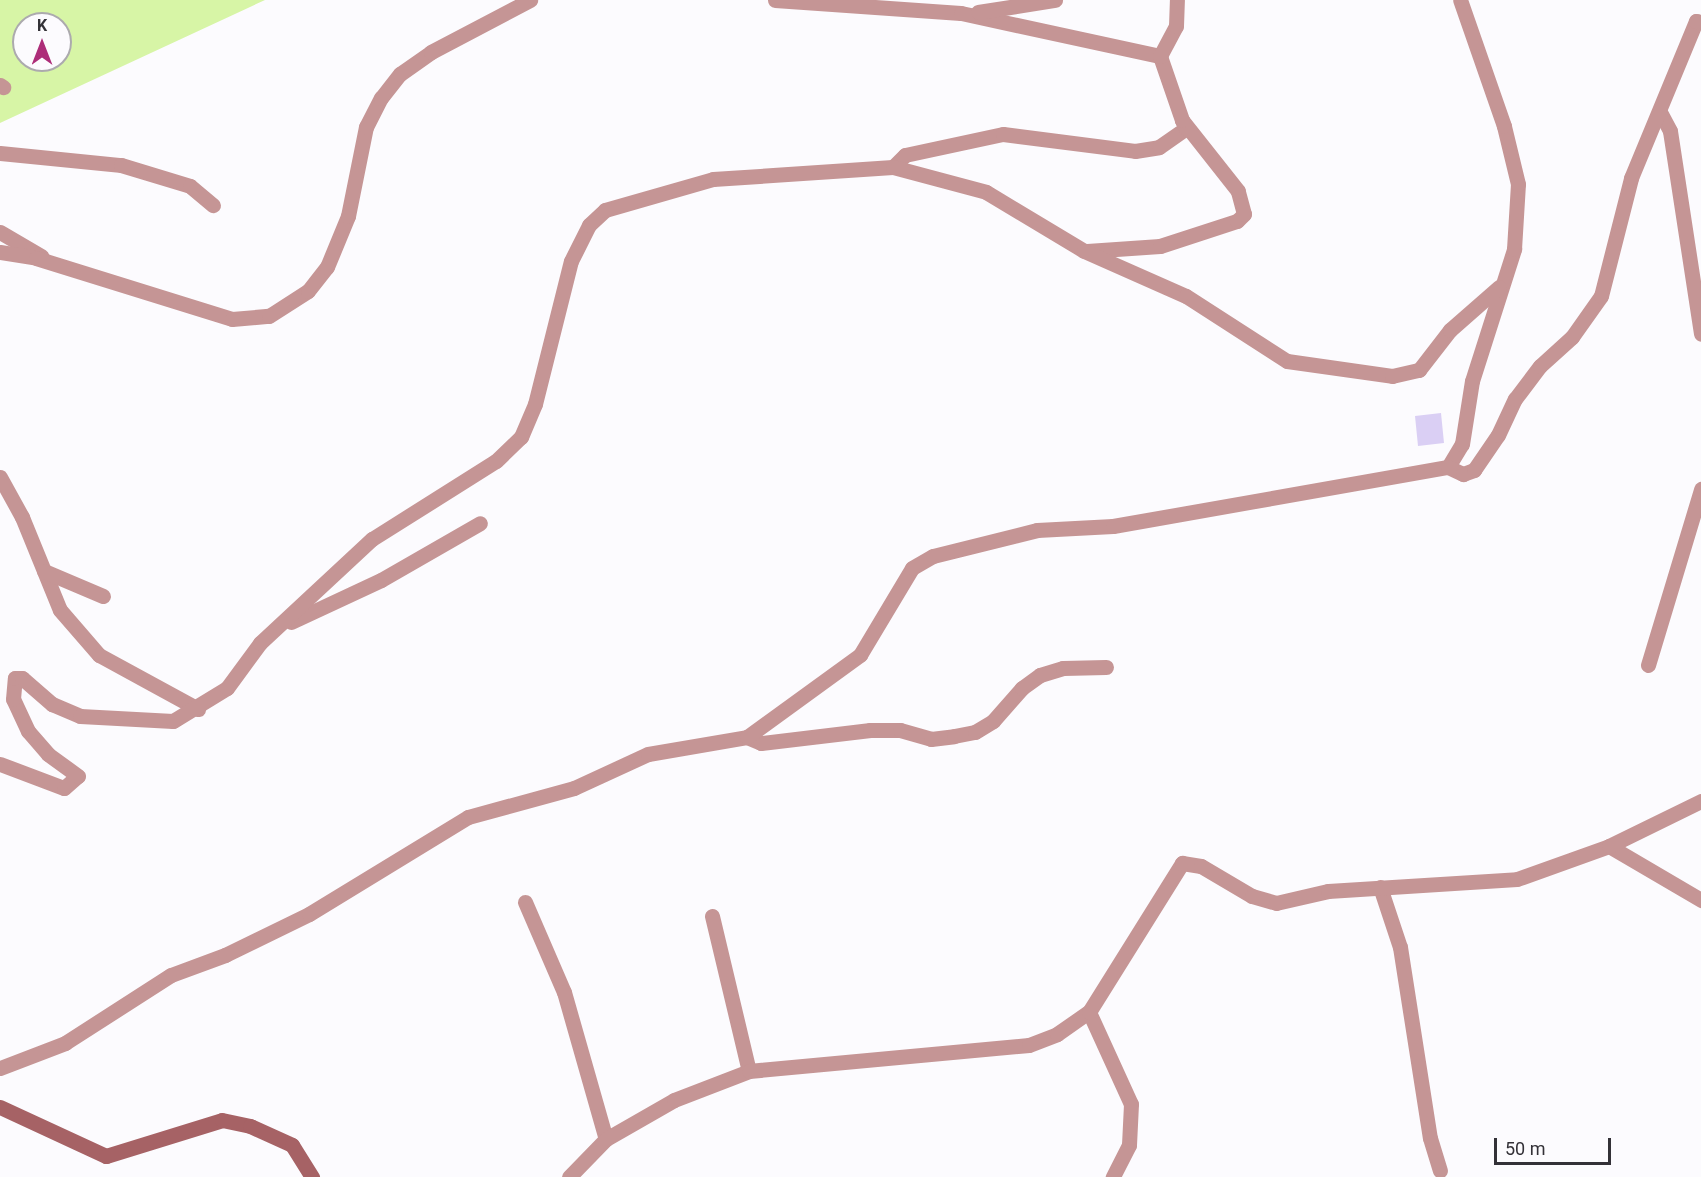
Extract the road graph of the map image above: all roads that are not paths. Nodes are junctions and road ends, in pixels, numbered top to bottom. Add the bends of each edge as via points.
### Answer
1 (530, 0) edge
2 (775, 0) edge
3 (1055, 0) edge
4 (1177, 0) edge
5 (1460, 0) edge
6 (966, 14) junction
7 (1701, 22) edge
8 (1160, 56) junction
9 (1660, 112) junction
10 (1182, 120) junction
11 (0, 153) edge
12 (893, 167) junction
13 (213, 205) dead end
14 (0, 232) edge
15 (1084, 251) junction
16 (0, 252) edge
17 (52, 263) junction
18 (1499, 287) junction
19 (1701, 334) edge
20 (1448, 467) junction
21 (0, 477) edge
22 (1701, 489) edge
23 (480, 523) dead end
24 (44, 571) junction
25 (103, 596) dead end
26 (277, 628) junction
27 (1648, 665) dead end
28 (1106, 667) dead end
29 (198, 710) junction
30 (747, 737) junction
31 (0, 764) edge
32 (1701, 801) edge
33 (1609, 846) junction
34 (1380, 887) junction
35 (1701, 900) edge
36 (525, 902) dead end
37 (712, 916) dead end
38 (1089, 1012) junction
39 (0, 1068) edge
40 (749, 1071) junction
41 (0, 1107) edge
42 (606, 1139) junction
43 (1440, 1170) dead end
44 (312, 1177) edge
45 (569, 1177) edge
46 (1113, 1177) edge

1 - 17 street via 431,52 400,75 381,98 366,127 348,216 327,267 308,291 269,316 232,319
2 - 6 street
3 - 6 street
4 - 8 street via 1176,26
5 - 18 street via 1504,126 1518,184 1514,249
6 - 8 street
7 - 9 street via 1696,21
8 - 10 street
9 - 19 street via 1670,132
9 - 20 street via 1631,178 1600,296 1572,337 1540,366 1515,399 1474,470 1463,474
10 - 12 street via 1185,128 1159,147 1135,151 1003,134 905,155
10 - 15 street via 1238,191 1245,206 1242,219 1160,246
11 - 13 street via 121,165 190,186
12 - 15 street via 986,192
12 - 26 street via 713,179 605,210 589,225 571,261 536,404 521,437 496,461 372,539
14 - 17 street
15 - 18 street via 1185,296 1287,361 1392,376 1419,370 1450,330
16 - 17 street
18 - 20 street via 1472,381 1462,444
20 - 30 street via 1113,526 1037,530 933,556 912,568 861,655
21 - 24 street
22 - 27 street
23 - 26 street via 381,580
24 - 25 street
24 - 29 street via 60,610 99,655
26 - 29 street via 260,643 227,688
28 - 30 street via 1063,668 1041,675 1022,688 993,721 975,732 931,739 900,730 870,730 761,743
29 - 31 street via 173,721 80,716 52,704 22,678 15,678 14,699 28,730 48,754 78,776 64,788
30 - 39 street via 648,754 574,788 468,817 309,914 225,955 171,975 65,1043
32 - 33 street
33 - 34 street via 1517,879
33 - 35 street
34 - 38 street via 1328,891 1275,903 1252,896 1201,866 1182,863
34 - 43 street via 1400,947 1430,1138
36 - 42 street via 564,992
37 - 40 street
38 - 40 street via 1058,1034 1029,1045
38 - 46 street via 1131,1104 1129,1145
40 - 42 street via 674,1100
41 - 44 street via 106,1156 222,1120 250,1126 292,1144
42 - 45 street

